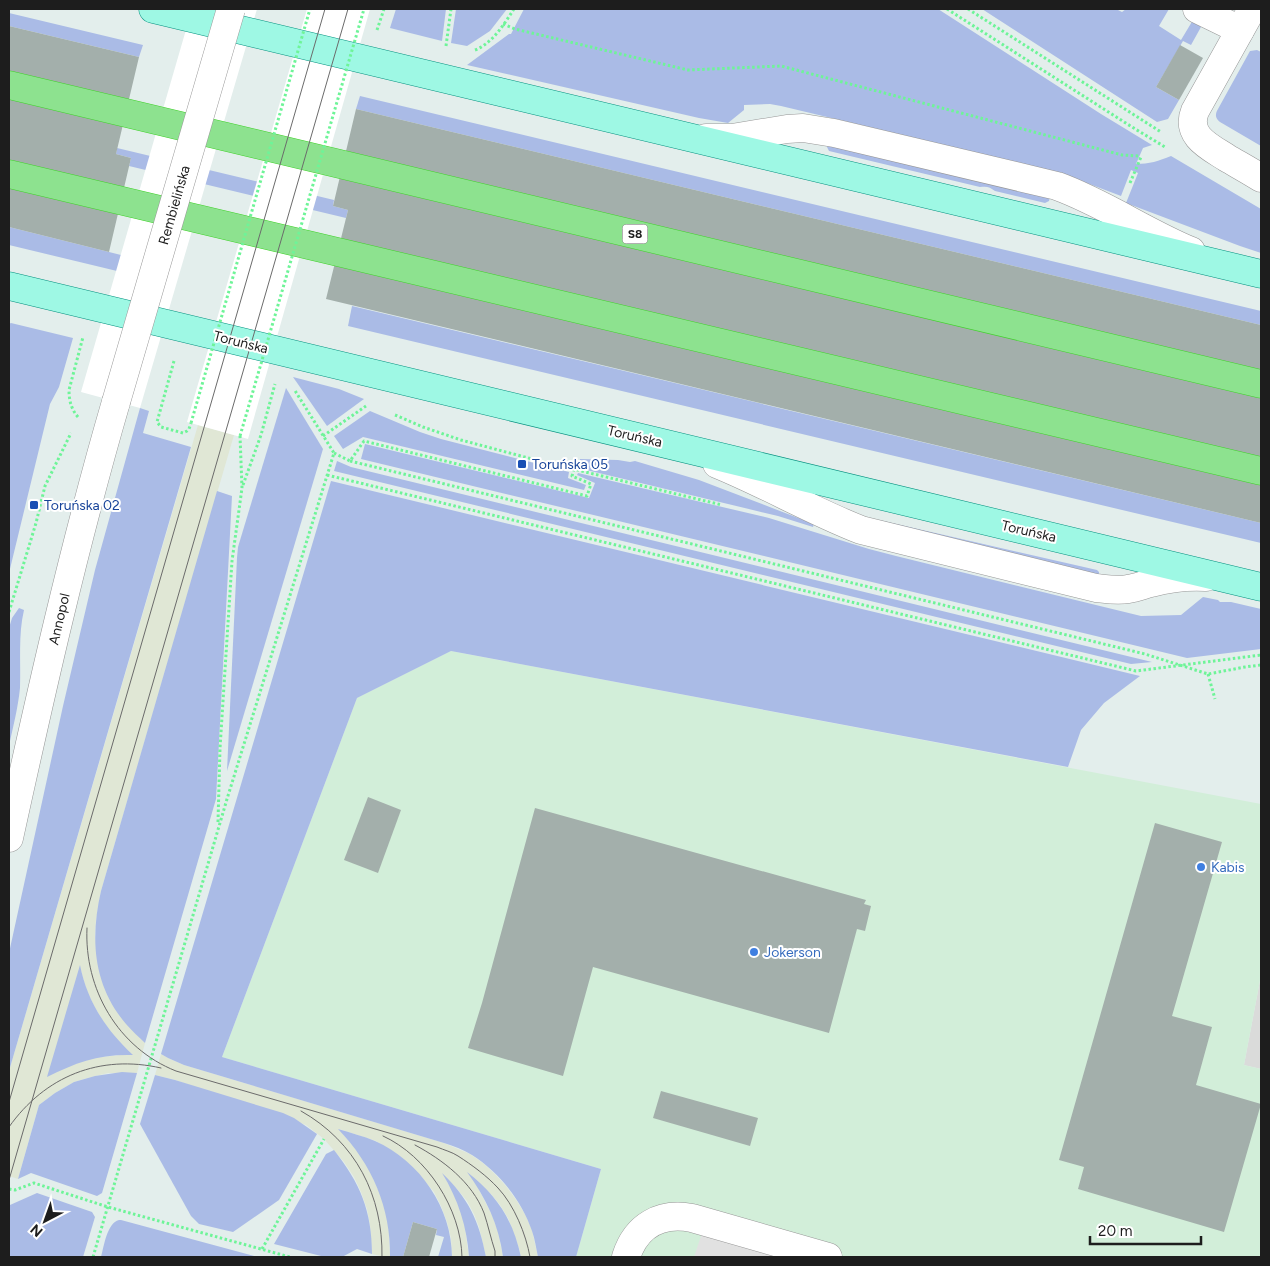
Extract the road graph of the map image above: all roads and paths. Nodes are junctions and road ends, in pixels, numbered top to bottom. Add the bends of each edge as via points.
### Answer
1 (153, 9) edge
2 (231, 9) edge
3 (310, 9) edge
4 (364, 9) edge
5 (384, 9) edge
6 (451, 9) edge
7 (514, 9) edge
8 (947, 9) edge
9 (968, 9) edge
10 (1198, 9) edge
11 (1246, 20) edge
12 (503, 24) junction
13 (377, 31) dead end
14 (451, 50) dead end
15 (472, 51) dead end
16 (9, 84) edge
17 (1166, 135) dead end
18 (688, 136) junction
19 (1168, 148) dead end
20 (9, 174) edge
21 (1132, 178) dead end
22 (1261, 178) edge
23 (1249, 271) edge
24 (9, 286) edge
25 (83, 340) dead end
26 (175, 359) dead end
27 (203, 362) dead end
28 (212, 364) dead end
29 (249, 373) dead end
30 (258, 375) dead end
31 (290, 382) dead end
32 (1261, 384) edge
33 (275, 386) dead end
34 (116, 402) joint
35 (82, 409) dead end
36 (359, 410) dead end
37 (78, 417) junction
38 (323, 436) junction
39 (652, 440) junction
40 (334, 453) junction
41 (350, 461) junction
42 (574, 469) dead end
43 (1261, 471) edge
44 (327, 475) junction
45 (242, 488) junction
46 (1249, 584) edge
47 (9, 612) edge
48 (1261, 655) edge
49 (1181, 665) junction
50 (1261, 665) edge
51 (1208, 674) junction
52 (1215, 699) dead end
53 (218, 828) junction
54 (9, 838) edge
55 (324, 1139) dead end
56 (9, 1189) edge
57 (108, 1207) junction
58 (262, 1249) junction
59 (93, 1257) edge
60 (290, 1257) edge
61 (626, 1257) edge
62 (828, 1257) edge

1 - 18 main road
2 - 34 street, Rembielińska, bridge
3 - 26 path, bridge via 191,423 183,433 161,427 157,422
4 - 45 path, bridge via 240,436
5 - 13 path
6 - 14 path via 446,49
7 - 12 path
8 - 19 path
9 - 17 path
10 - 11 street
11 - 22 street via 1195,111 1194,128 1203,143
12 - 15 path via 487,43
12 - 21 path via 688,70 781,66 1122,155 1140,156
16 - 32 highway, S8
18 - 23 main road
18 - 23 street via 732,138 787,129 820,130 1046,183 1070,191 1187,250
20 - 43 highway
24 - 39 main road, Toruńska
25 - 37 path via 69,390 70,405
27 - 28 path
29 - 30 path
31 - 38 path
33 - 45 path
34 - 54 street, Annopol via 76,548
35 - 37 path
36 - 38 path
37 - 47 path via 45,486
38 - 40 path
39 - 46 main road, Toruńska
39 - 46 street via 736,471 861,530 1087,586 1128,589 1187,577 1219,578
40 - 41 path
40 - 44 path
41 - 42 path via 364,441 587,496 591,484 572,476
41 - 49 path
44 - 49 path via 1136,670
44 - 53 path
45 - 53 path via 232,561
48 - 49 path
49 - 51 path
50 - 51 path
51 - 52 path
53 - 57 path
55 - 58 path
56 - 57 path via 34,1183
57 - 58 path
57 - 59 path
58 - 60 path
61 - 62 street via 631,1243 646,1226 657,1220 680,1216

